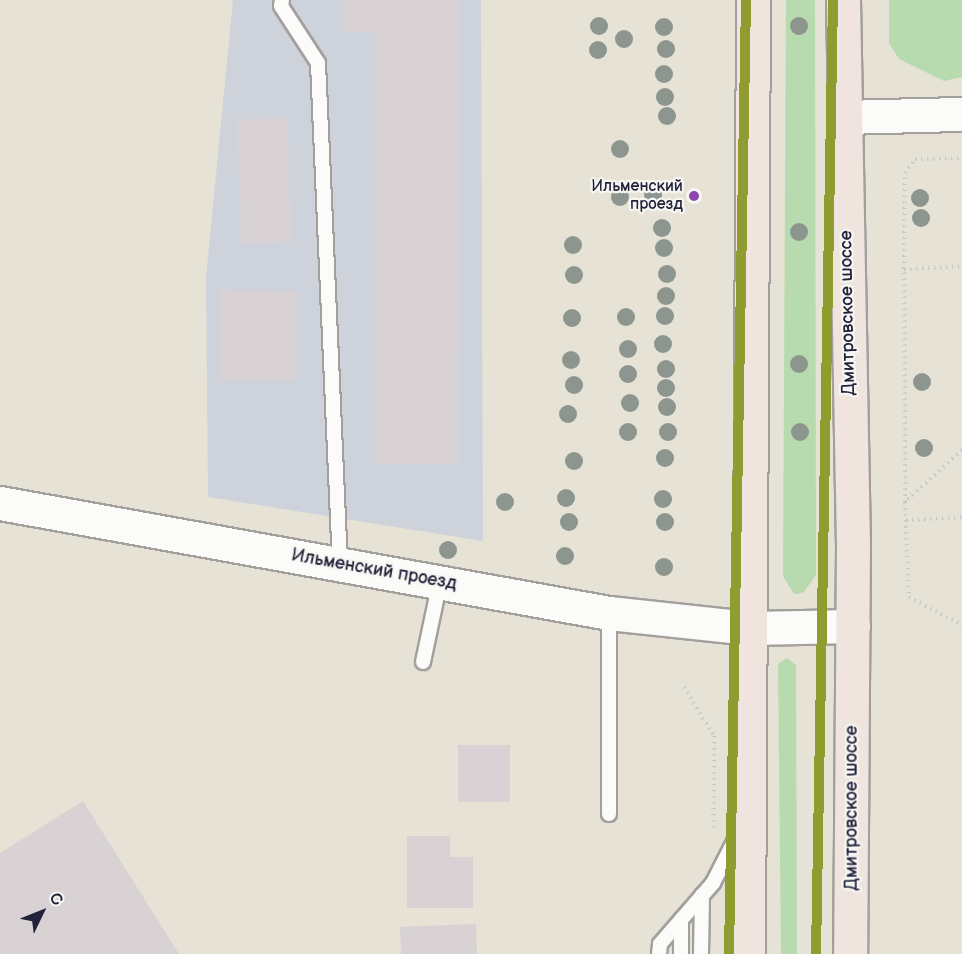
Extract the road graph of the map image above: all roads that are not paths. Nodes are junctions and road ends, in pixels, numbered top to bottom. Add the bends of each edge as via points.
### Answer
1 (282, 0) edge
2 (753, 0) edge
3 (843, 0) edge
4 (962, 114) edge
5 (844, 117) junction
6 (0, 503) edge
7 (340, 564) junction
8 (440, 581) junction
9 (609, 613) junction
10 (853, 626) junction
11 (750, 628) junction
12 (423, 662) dead end
13 (609, 814) dead end
14 (747, 815) junction
15 (702, 895) junction
16 (681, 920) junction
17 (658, 954) edge
18 (681, 954) edge
19 (701, 954) edge
20 (748, 954) edge
21 (850, 954) edge

1 - 7 lane via 281,6 318,63
2 - 11 main road
3 - 5 main road, Дмитровское шоссе
4 - 5 street
5 - 10 main road, Дмитровское шоссе
6 - 7 street, Ильменский проезд
7 - 8 street, Ильменский проезд
8 - 9 street, Ильменский проезд
8 - 12 lane
9 - 11 street, Ильменский проезд
9 - 13 lane
10 - 11 street
10 - 21 main road, Дмитровское шоссе
11 - 14 main road
14 - 15 lane
14 - 20 main road
15 - 16 lane
15 - 19 lane
16 - 17 lane via 660,944
16 - 18 lane

